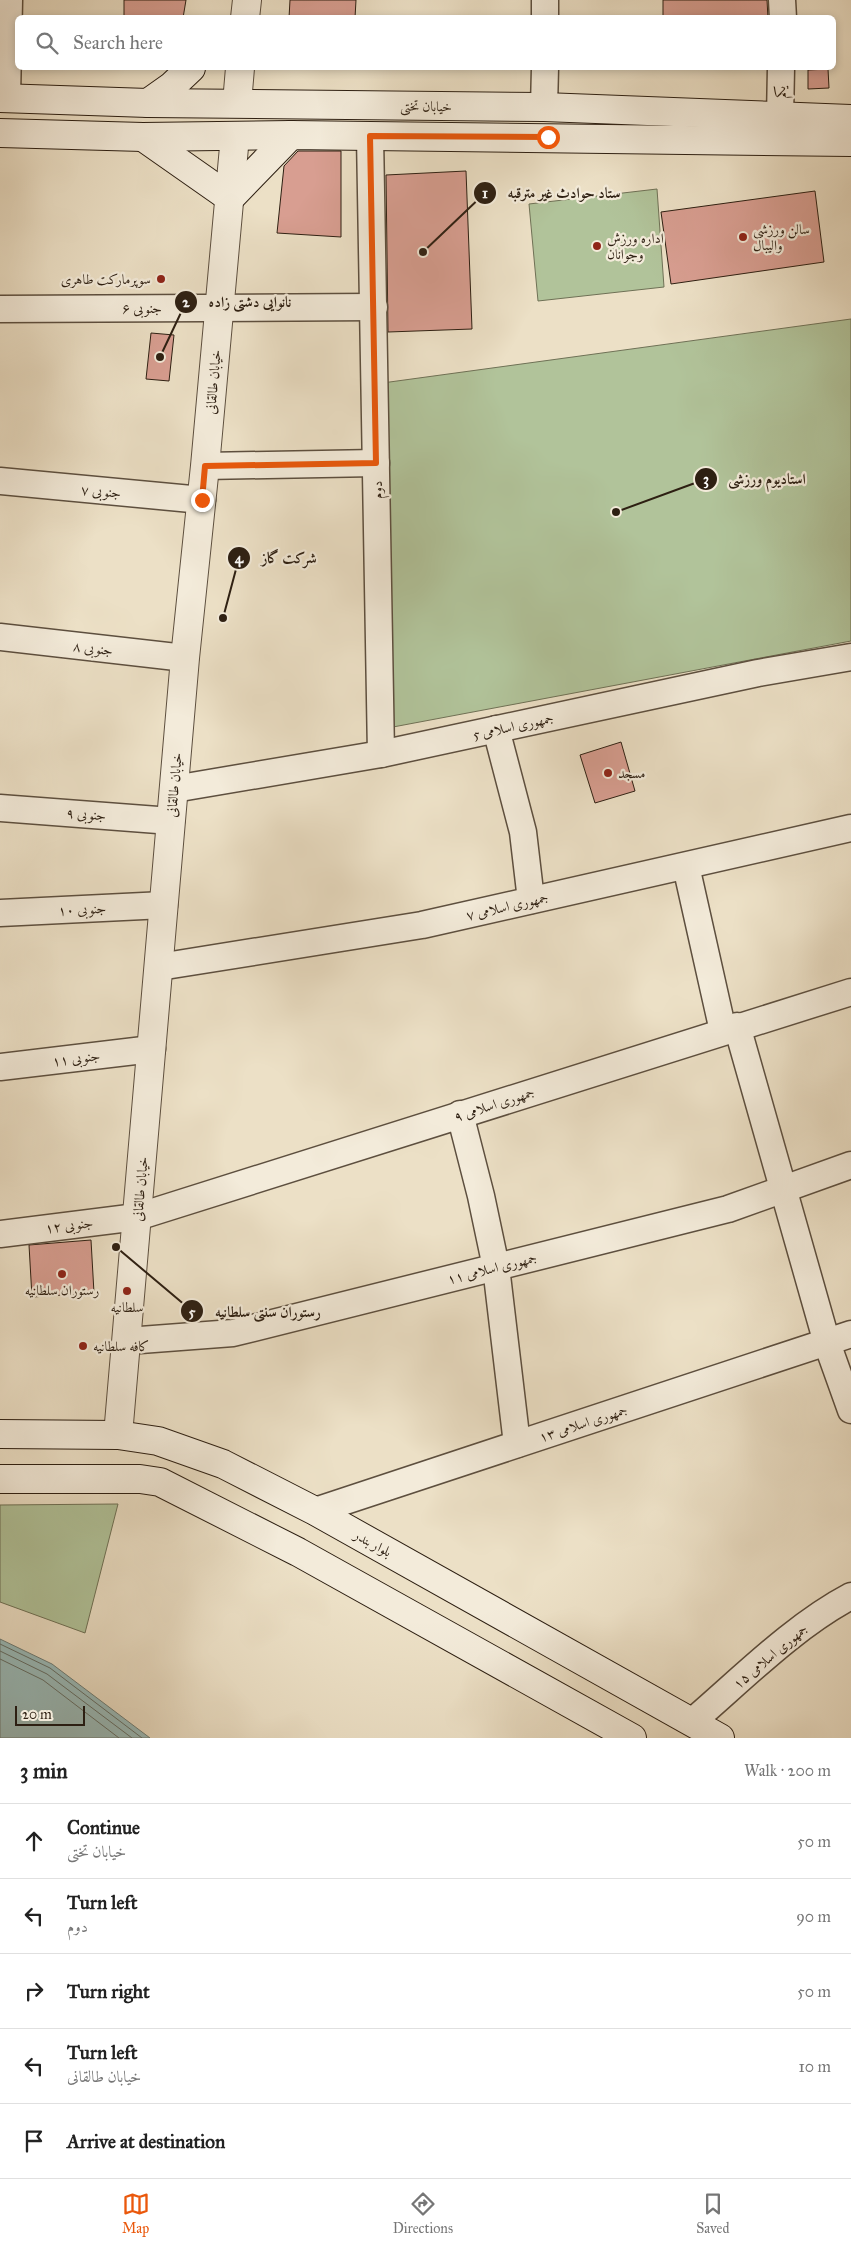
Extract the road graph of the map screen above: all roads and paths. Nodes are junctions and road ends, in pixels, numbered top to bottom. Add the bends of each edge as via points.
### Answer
1 (9, 0) edge
2 (247, 0) edge
3 (545, 0) edge
4 (782, 0) edge
5 (245, 15) edge
6 (545, 15) edge
7 (783, 15) edge
8 (189, 70) edge
9 (240, 70) edge
10 (545, 70) edge
11 (781, 70) edge
12 (3, 98) edge
13 (148, 103) junction
14 (237, 103) junction
15 (544, 107) junction
16 (780, 117) junction
17 (851, 119) edge
18 (0, 133) edge
19 (291, 135) junction
20 (235, 136) junction
21 (370, 136) junction
22 (144, 137) junction
23 (851, 142) edge
24 (230, 198) junction
25 (374, 306) junction
26 (220, 308) junction
27 (0, 310) edge
28 (376, 463) junction
29 (205, 466) junction
30 (0, 481) edge
31 (202, 500) junction
32 (0, 637) edge
33 (851, 657) edge
34 (185, 658) junction
35 (496, 729) junction
36 (381, 754) junction
37 (174, 789) junction
38 (0, 808) edge
39 (171, 821) junction
40 (851, 828) edge
41 (686, 866) junction
42 (531, 900) junction
43 (164, 906) junction
44 (0, 913) edge
45 (159, 967) junction
46 (851, 992) edge
47 (730, 1029) junction
48 (152, 1049) junction
49 (0, 1068) edge
50 (460, 1114) junction
51 (851, 1164) edge
52 (784, 1189) junction
53 (137, 1217) junction
54 (0, 1234) edge
55 (496, 1267) junction
56 (839, 1339) edge
57 (127, 1341) junction
58 (851, 1410) edge
59 (0, 1434) edge
60 (118, 1435) junction
61 (517, 1444) junction
62 (0, 1480) edge
63 (315, 1511) junction
64 (851, 1596) edge
65 (693, 1721) junction
66 (632, 1738) edge
67 (720, 1738) edge

1 - 12 street
2 - 5 main road
3 - 6 street
4 - 7 street
8 - 13 main road
9 - 14 main road
10 - 15 street
11 - 16 street, یکم
12 - 13 main road, خیابان تختی
13 - 14 main road, خیابان تختی
14 - 15 main road, خیابان تختی
14 - 20 main road, خیابان طالقانی
15 - 16 main road, خیابان تختی
16 - 17 main road, خیابان تختی
18 - 22 main road
19 - 20 main road
19 - 21 main road
19 - 24 main road
20 - 22 main road
20 - 24 main road, خیابان طالقانی
21 - 23 main road
21 - 25 street, دوم
22 - 24 main road
24 - 26 main road, خیابان طالقانی
25 - 26 street, ۶ جنوبی
25 - 28 street, دوم
26 - 27 street, ۶ جنوبی
26 - 29 main road, خیابان طالقانی
28 - 29 street
28 - 36 street, دوم
29 - 31 main road, خیابان طالقانی
30 - 31 street, ۷ جنوبی
31 - 34 main road, خیابان طالقانی
32 - 34 street, ۸ جنوبی
33 - 35 street, جمهوری اسلامی 5 via 758,673
34 - 37 main road, خیابان طالقانی
35 - 36 street, جمهوری اسلامی 5
35 - 42 street via 523,832
36 - 37 street, جمهوری اسلامی 5
37 - 39 main road, خیابان طالقانی
38 - 39 street, ۹ جنوبی
39 - 43 main road, خیابان طالقانی
40 - 41 street, جمهوری اسلامی ۷
41 - 42 street, جمهوری اسلامی ۷
41 - 47 street
42 - 45 street, جمهوری اسلامی ۷ via 422,926
43 - 44 street, ۱۰ جنوبی
43 - 45 main road, خیابان طالقانی
45 - 48 main road, خیابان طالقانی
46 - 47 street, جمهوری اسلامی ۹
47 - 50 street, جمهوری اسلامی ۹
47 - 52 street
48 - 49 street, ۱۱ جنوبی
48 - 53 main road, خیابان طالقانی
50 - 53 street, جمهوری اسلامی ۹
50 - 55 street
51 - 52 street, جمهوری اسلامی ۱۱
52 - 55 street, جمهوری اسلامی ۱۱ via 728,1209
52 - 56 street
53 - 54 street, ۱۲ جنوبی
53 - 57 main road, خیابان طالقانی
55 - 57 street, جمهوری اسلامی ۱۱ via 233,1333
55 - 61 street
56 - 58 street
56 - 61 street, جمهوری اسلامی ۱۳
57 - 60 main road, خیابان طالقانی
59 - 60 main road, بلوار بندر
60 - 63 main road, بلوار بندر via 158,1441 223,1464
61 - 63 street, جمهوری اسلامی ۱۳
62 - 66 main road via 140,1479 160,1482 298,1552
63 - 65 main road, بلوار بندر
64 - 65 street, جمهوری اسلامی ۱۵ via 834,1604 781,1645
65 - 67 main road, بلوار بندر

